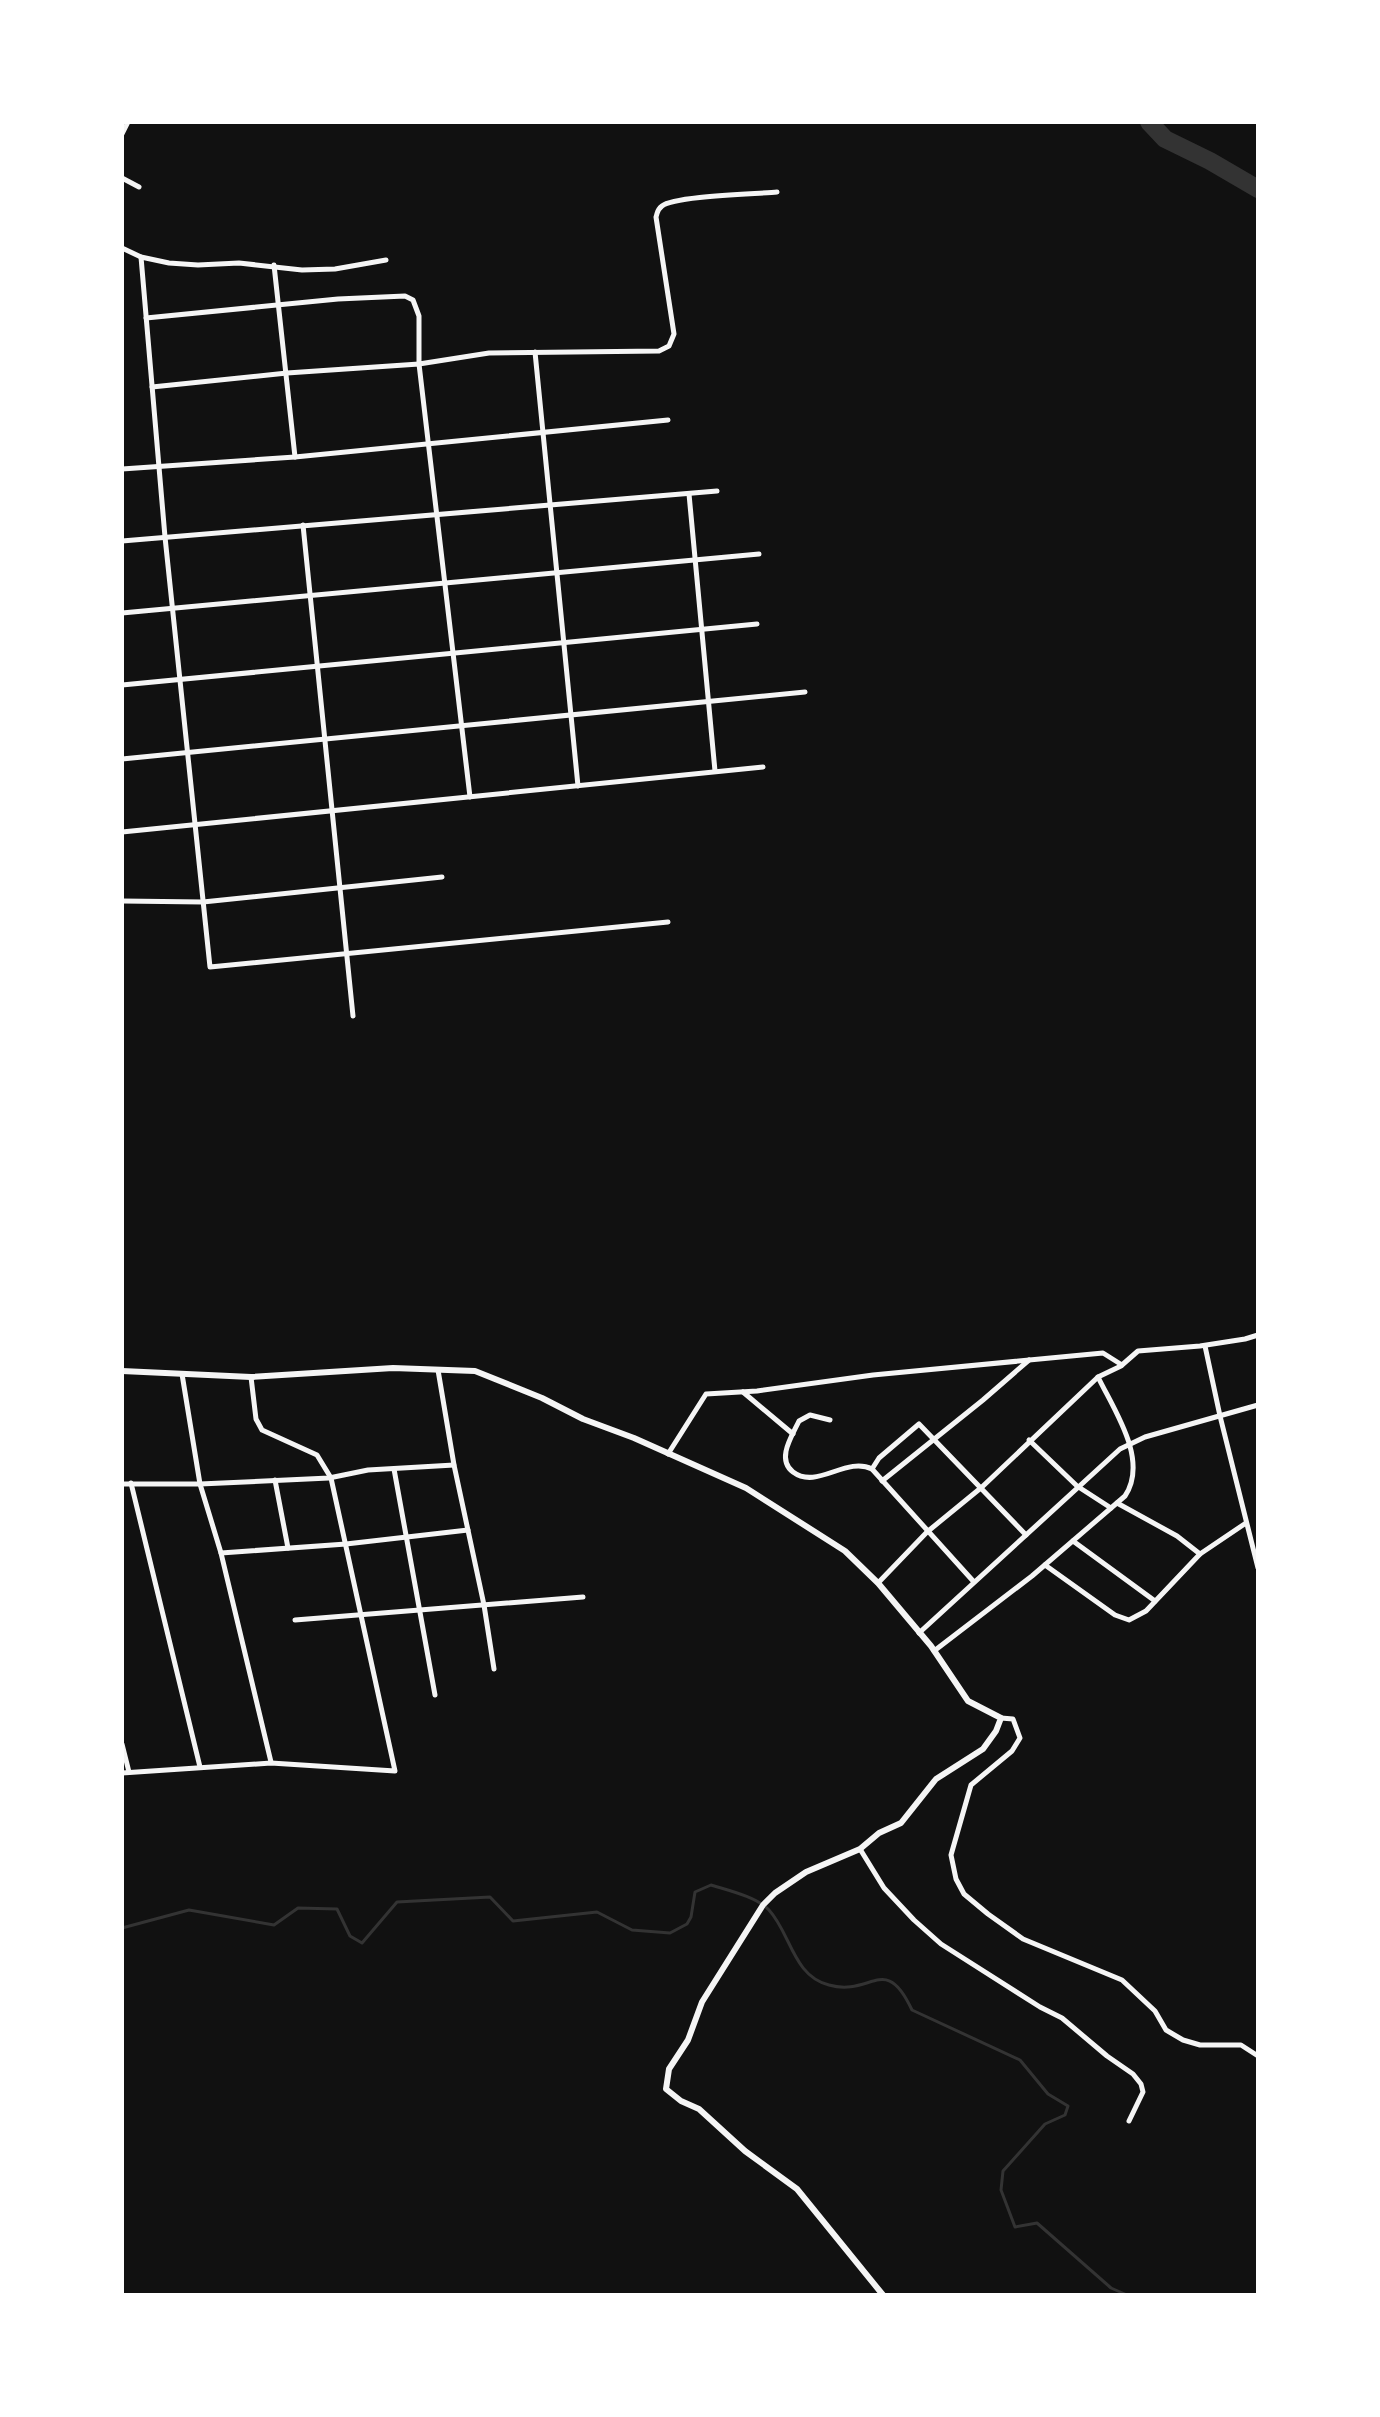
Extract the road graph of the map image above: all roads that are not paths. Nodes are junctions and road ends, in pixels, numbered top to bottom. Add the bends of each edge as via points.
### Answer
1 (128, 122) edge
2 (122, 134) edge
3 (122, 178) edge
4 (139, 187) dead end
5 (777, 192) dead end
6 (122, 248) edge
7 (141, 257) junction
8 (386, 260) dead end
9 (274, 265) junction
10 (277, 306) junction
11 (146, 318) junction
12 (535, 352) junction
13 (419, 364) junction
14 (287, 373) junction
15 (152, 387) junction
16 (668, 420) dead end
17 (544, 432) junction
18 (429, 444) junction
19 (295, 457) junction
20 (159, 466) junction
21 (122, 469) edge
22 (717, 491) dead end
23 (689, 494) junction
24 (550, 505) junction
25 (438, 514) junction
26 (303, 525) junction
27 (165, 537) junction
28 (122, 541) edge
29 (759, 554) dead end
30 (696, 560) junction
31 (558, 573) junction
32 (447, 584) junction
33 (309, 596) junction
34 (172, 609) junction
35 (122, 613) edge
36 (757, 624) dead end
37 (702, 629) junction
38 (565, 642) junction
39 (454, 653) junction
40 (317, 666) junction
41 (180, 679) junction
42 (122, 685) edge
43 (805, 692) dead end
44 (709, 702) junction
45 (571, 715) junction
46 (462, 726) junction
47 (324, 740) junction
48 (187, 753) junction
49 (122, 759) edge
50 (763, 767) dead end
51 (715, 772) junction
52 (578, 786) junction
53 (470, 797) junction
54 (332, 811) junction
55 (195, 824) junction
56 (122, 832) edge
57 (442, 877) dead end
58 (340, 887) junction
59 (122, 901) edge
60 (203, 902) junction
61 (668, 922) dead end
62 (347, 953) junction
63 (353, 1016) dead end
64 (1258, 1335) edge
65 (1205, 1346) junction
66 (1029, 1360) junction
67 (1122, 1365) junction
68 (438, 1369) junction
69 (122, 1371) edge
70 (182, 1374) junction
71 (251, 1377) junction
72 (1098, 1377) junction
73 (742, 1392) junction
74 (1258, 1405) edge
75 (1220, 1416) junction
76 (830, 1420) dead end
77 (793, 1434) junction
78 (934, 1439) junction
79 (1029, 1440) junction
80 (1128, 1444) junction
81 (668, 1454) junction
82 (454, 1465) junction
83 (394, 1469) junction
84 (872, 1469) junction
85 (329, 1478) junction
86 (275, 1480) junction
87 (882, 1481) junction
88 (131, 1483) junction
89 (122, 1484) edge
90 (200, 1484) junction
91 (1077, 1486) junction
92 (982, 1487) junction
93 (1117, 1503) junction
94 (1111, 1508) junction
95 (1246, 1523) junction
96 (468, 1530) junction
97 (927, 1532) junction
98 (1026, 1535) junction
99 (405, 1538) junction
100 (1073, 1541) junction
101 (346, 1544) junction
102 (288, 1548) junction
103 (221, 1553) junction
104 (1200, 1554) junction
105 (1045, 1565) junction
106 (1258, 1568) edge
107 (974, 1582) junction
108 (878, 1583) junction
109 (583, 1597) dead end
110 (1155, 1601) junction
111 (484, 1605) junction
112 (421, 1611) junction
113 (359, 1615) junction
114 (295, 1620) dead end
115 (919, 1633) junction
116 (934, 1651) junction
117 (494, 1669) dead end
118 (435, 1695) dead end
119 (1001, 1718) junction
120 (122, 1744) edge
121 (271, 1763) junction
122 (200, 1767) junction
123 (126, 1772) edge
124 (860, 1849) junction
125 (1258, 2056) edge
126 (1129, 2121) dead end
127 (883, 2295) edge

1 - 2 street
3 - 4 street
5 - 12 street via 678,200 657,211 674,334 669,346 659,351
6 - 7 street
7 - 9 street via 183,265
7 - 11 street
8 - 9 street via 335,269
9 - 10 street
10 - 11 street
10 - 13 street via 405,296 418,311
10 - 14 street
11 - 15 street
12 - 13 street
12 - 17 street
13 - 14 street
13 - 18 street
14 - 15 street
14 - 19 street
15 - 20 street
16 - 17 street
17 - 18 street
17 - 24 street
18 - 19 street
18 - 25 street
19 - 20 street
20 - 21 street
20 - 27 street
22 - 23 street
23 - 24 street
23 - 30 street
24 - 25 street
24 - 31 street
25 - 26 street
25 - 32 street
26 - 27 street
26 - 33 street
27 - 28 street
27 - 34 street
29 - 30 street
30 - 31 street
30 - 37 street
31 - 32 street
31 - 38 street
32 - 33 street
32 - 39 street
33 - 34 street
33 - 40 street
34 - 35 street
34 - 41 street
36 - 37 street
37 - 38 street
37 - 44 street
38 - 39 street
38 - 45 street
39 - 40 street
39 - 46 street
40 - 41 street
40 - 47 street
41 - 42 street
41 - 48 street
43 - 44 street
44 - 45 street
44 - 51 street
45 - 46 street
45 - 52 street
46 - 47 street
46 - 53 street
47 - 48 street
47 - 54 street
48 - 49 street
48 - 55 street
50 - 51 street
51 - 52 street
52 - 53 street
53 - 54 street
54 - 55 street
54 - 58 street
55 - 56 street
55 - 60 street
57 - 58 street
58 - 60 street
58 - 62 street
59 - 60 street
60 - 62 street via 210,967
61 - 62 street
62 - 63 street
64 - 65 street
65 - 67 street via 1138,1351
65 - 75 street
66 - 67 street via 1103,1353
66 - 73 street
66 - 78 street
67 - 72 street
68 - 71 street
68 - 81 street via 475,1371
68 - 82 street
69 - 70 street
70 - 71 street
70 - 90 street
71 - 85 street via 262,1430 317,1455
72 - 79 street
72 - 80 street
73 - 77 street
73 - 81 street via 706,1394
74 - 75 street
75 - 80 street
75 - 95 street
76 - 77 street via 806,1416
77 - 84 street via 785,1461 799,1475
78 - 84 street via 919,1424
78 - 87 street
78 - 92 street
79 - 91 street
79 - 92 street
80 - 91 street
80 - 93 street via 1132,1483
81 - 108 street via 746,1488 845,1551
82 - 83 street
82 - 96 street
83 - 85 street
83 - 99 street
84 - 87 street
85 - 86 street
85 - 101 street
86 - 90 street
86 - 102 street
87 - 97 street
88 - 89 street
88 - 90 street
88 - 122 street
90 - 103 street
91 - 94 street
91 - 98 street
92 - 97 street
92 - 98 street
93 - 94 street
93 - 104 street
94 - 100 street
95 - 104 street
95 - 106 street
96 - 99 street
96 - 111 street
97 - 107 street
97 - 108 street
98 - 107 street
99 - 101 street
99 - 112 street
100 - 105 street
100 - 110 street
101 - 102 street
101 - 113 street
102 - 103 street
103 - 121 street
104 - 110 street
105 - 110 street via 1120,1618 1134,1618
105 - 116 street
107 - 115 street
108 - 115 street
109 - 111 street
111 - 112 street
111 - 117 street
112 - 113 street
112 - 118 street
113 - 114 street
113 - 121 street via 395,1771
115 - 116 street
116 - 119 street via 968,1701
119 - 124 street via 983,1749 936,1779 901,1823
119 - 125 street via 1013,1719 1020,1738 971,1785 951,1855 964,1894 1023,1939 1122,1980 1155,2011 1166,2030 1183,2040 1241,2045
120 - 123 street
121 - 122 street
122 - 123 street
124 - 126 street via 884,1888 941,1944 1062,2018 1138,2079 1143,2092
124 - 127 street via 806,1872 763,1905 702,2002 688,2040 669,2069 666,2089 699,2109 797,2189

